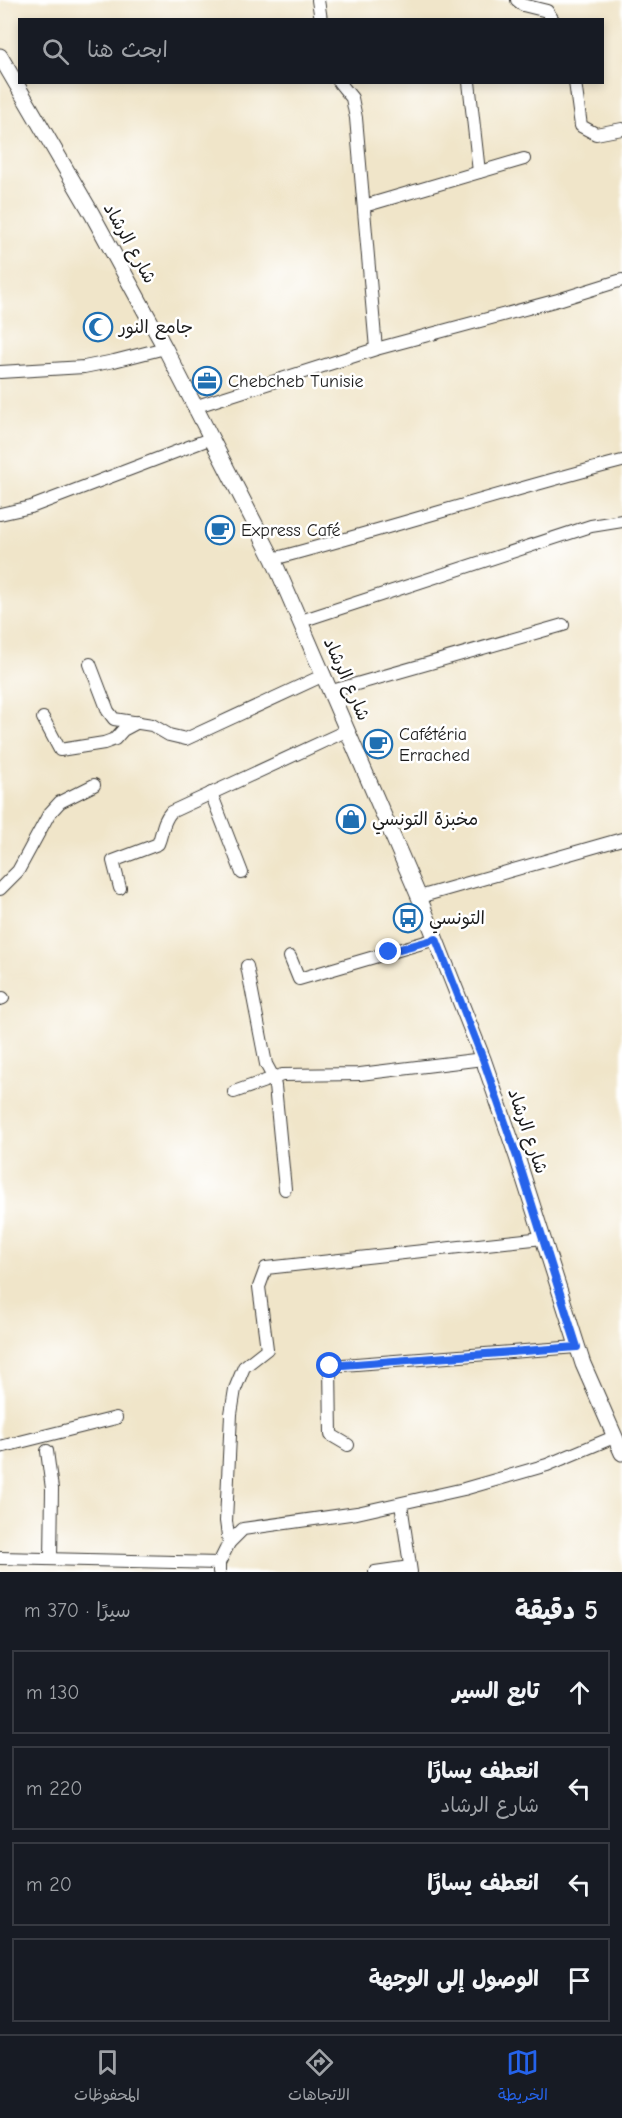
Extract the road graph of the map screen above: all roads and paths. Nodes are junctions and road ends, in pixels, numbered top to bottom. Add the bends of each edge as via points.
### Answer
1 (318, 0) edge
2 (517, 0) edge
3 (321, 18) edge
4 (552, 18) edge
5 (0, 56) edge
6 (7, 77) edge
7 (341, 84) edge
8 (470, 84) edge
9 (575, 84) edge
10 (622, 129) edge
11 (524, 159) dead end
12 (479, 172) junction
13 (364, 206) junction
14 (622, 280) edge
15 (165, 348) junction
16 (376, 350) junction
17 (0, 372) edge
18 (194, 407) junction
19 (212, 438) junction
20 (622, 461) edge
21 (0, 514) edge
22 (622, 521) edge
23 (273, 559) junction
24 (301, 621) junction
25 (563, 626) dead end
26 (90, 664) dead end
27 (324, 675) junction
28 (332, 691) junction
29 (44, 718) dead end
30 (139, 722) junction
31 (348, 730) junction
32 (94, 785) dead end
33 (211, 794) junction
34 (622, 839) edge
35 (242, 873) dead end
36 (120, 888) dead end
37 (0, 889) edge
38 (419, 897) junction
39 (436, 939) junction
40 (290, 957) dead end
41 (247, 966) dead end
42 (483, 1059) junction
43 (273, 1077) junction
44 (234, 1092) dead end
45 (285, 1189) dead end
46 (543, 1238) junction
47 (577, 1347) junction
48 (116, 1418) dead end
49 (614, 1437) junction
50 (348, 1444) dead end
51 (0, 1447) edge
52 (48, 1451) dead end
53 (622, 1453) edge
54 (400, 1504) junction
55 (229, 1543) junction
56 (4, 1558) edge
57 (51, 1559) junction
58 (219, 1568) edge
59 (410, 1570) edge
60 (10, 1572) edge
61 (375, 1572) edge

1 - 3 street
2 - 4 street via 547,11
5 - 6 street, شارع الرشاد
6 - 15 street, شارع الرشاد via 92,214
7 - 13 street via 352,98 356,118
8 - 12 street
9 - 10 street via 581,126 596,134
11 - 12 street
12 - 13 street
13 - 16 street
14 - 16 street
15 - 17 street via 84,367
15 - 18 street, شارع الرشاد
16 - 18 street
18 - 19 street, شارع الرشاد
19 - 21 street via 31,507
19 - 23 street, شارع الرشاد
20 - 23 street
22 - 24 street via 591,526
23 - 24 street, شارع الرشاد
24 - 27 street, شارع الرشاد
25 - 28 street
26 - 30 street via 114,719
27 - 28 street, شارع الرشاد
27 - 30 street via 186,739
28 - 31 street, شارع الرشاد
29 - 30 street via 60,750 104,743
31 - 33 street
31 - 38 street, شارع الرشاد
32 - 37 street via 60,802 49,814 18,871
33 - 35 street
33 - 36 street via 171,812 163,821 158,844 113,861
34 - 38 street
38 - 39 street, شارع الرشاد
39 - 40 street via 298,979
39 - 42 street, شارع الرشاد
41 - 43 street via 266,1064
42 - 43 street via 360,1074
42 - 46 street, شارع الرشاد
43 - 44 street
43 - 45 street
46 - 47 street, شارع الرشاد
46 - 55 street via 266,1268 258,1287 267,1349 244,1367 231,1414 226,1521
47 - 49 street, شارع الرشاد
47 - 50 street via 330,1366 331,1435
48 - 51 street
49 - 53 street, شارع الرشاد
49 - 54 street via 547,1465
52 - 57 street
54 - 55 street via 243,1529
54 - 59 street
55 - 58 street
56 - 57 street
56 - 60 street
57 - 58 street
59 - 61 street

